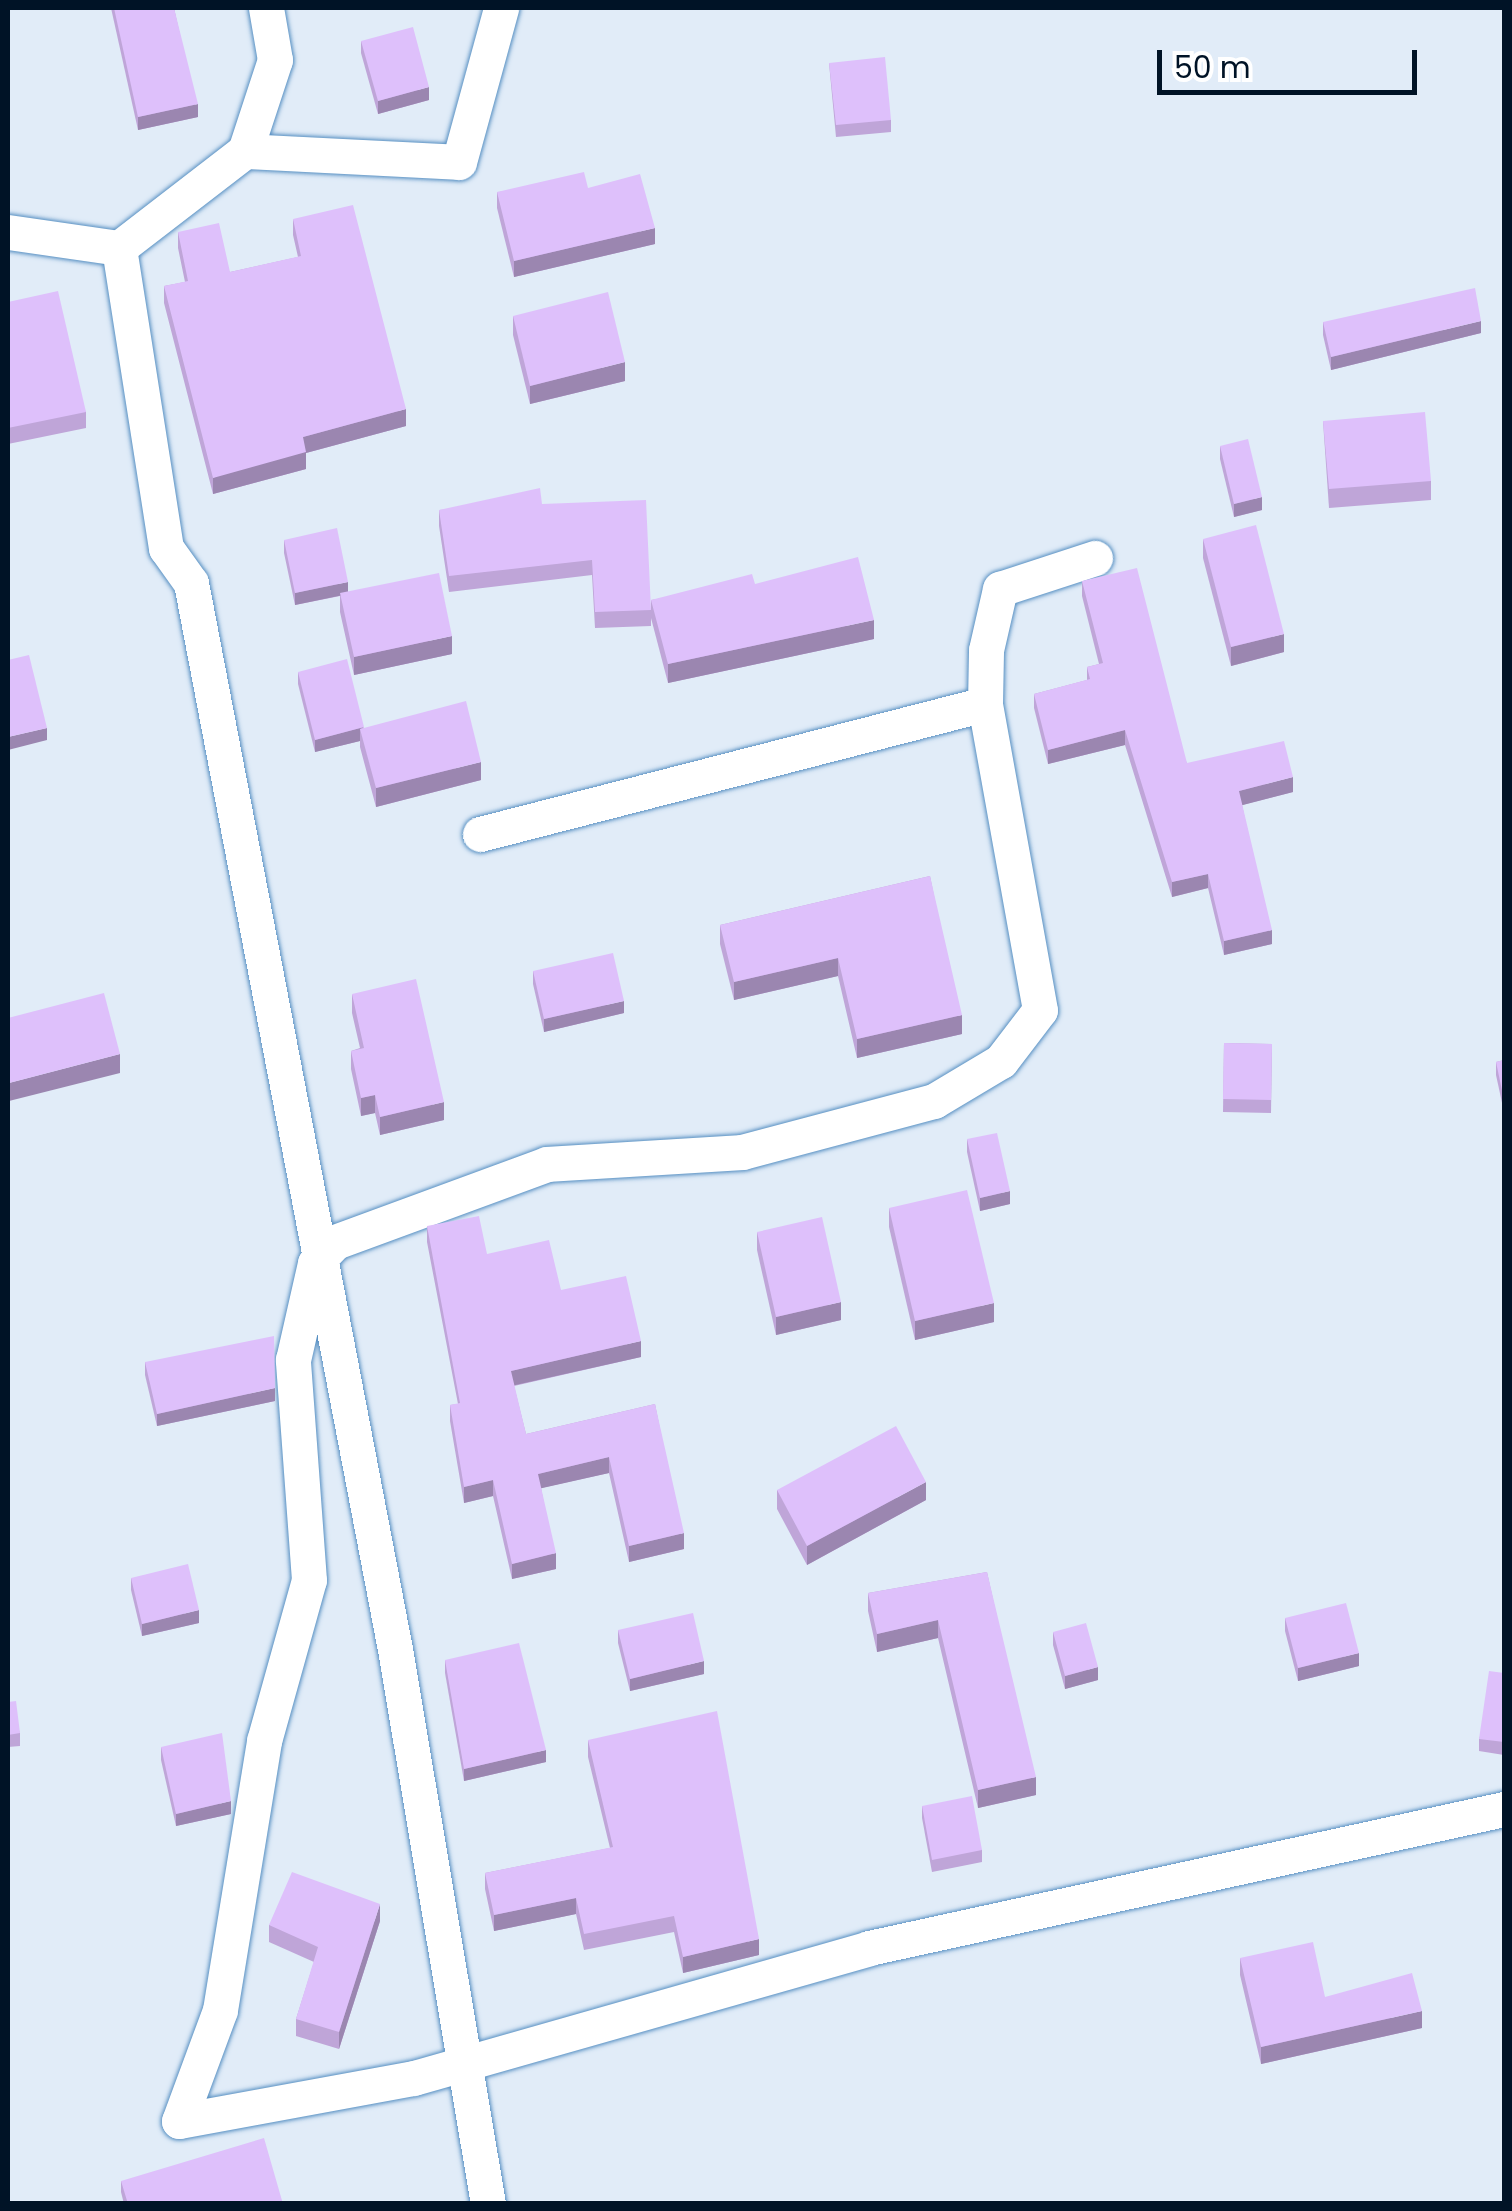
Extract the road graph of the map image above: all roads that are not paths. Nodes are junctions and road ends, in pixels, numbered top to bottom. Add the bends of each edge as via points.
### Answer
1 (266, 8) edge
2 (501, 8) edge
3 (245, 150) junction
4 (8, 232) edge
5 (119, 248) junction
6 (1095, 558) dead end
7 (985, 704) junction
8 (480, 834) dead end
9 (315, 1263) junction
10 (1504, 1808) edge
11 (470, 2064) junction
12 (488, 2204) edge

1 - 3 street via 275,60
2 - 3 street via 459,162
3 - 5 street
4 - 5 street
5 - 9 street via 166,548 192,584
6 - 7 street via 1000,589
7 - 8 street
7 - 9 street via 1040,1010 1001,1061 934,1101 742,1152 547,1164 335,1242
9 - 11 street
9 - 11 street via 292,1360 309,1580 264,1742 220,2010 179,2121
10 - 11 street via 868,1948
11 - 12 street

